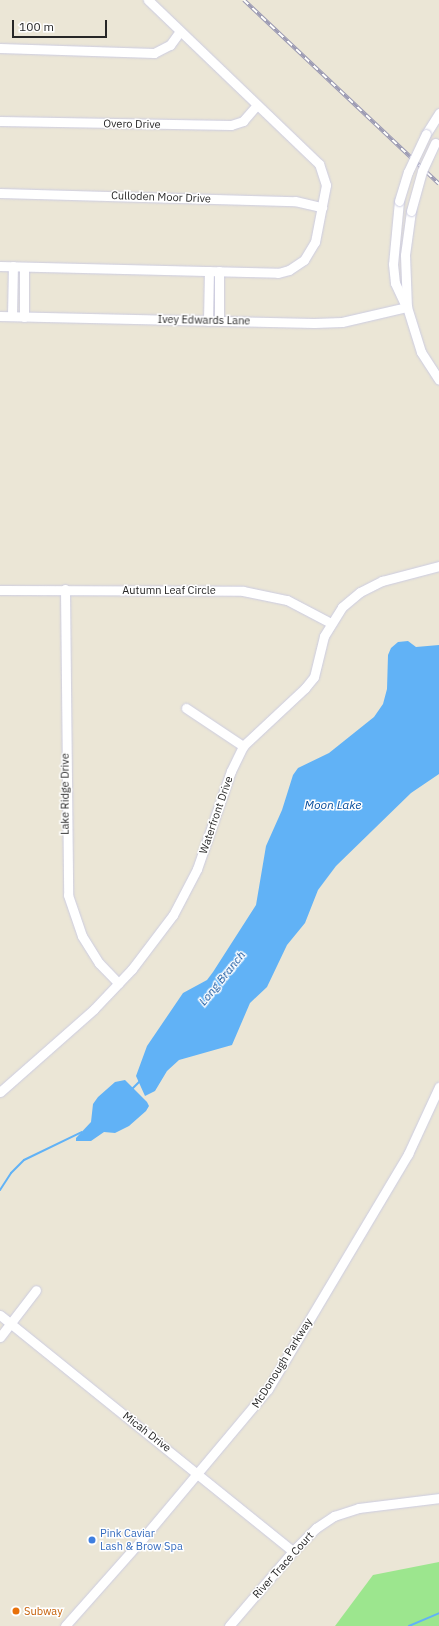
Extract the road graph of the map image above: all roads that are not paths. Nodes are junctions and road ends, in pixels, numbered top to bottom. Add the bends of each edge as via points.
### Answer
1 (148, 0) edge
2 (180, 31) junction
3 (0, 48) edge
4 (257, 105) junction
5 (439, 113) edge
6 (0, 121) edge
7 (437, 140) edge
8 (0, 193) edge
9 (322, 207) junction
10 (0, 266) edge
11 (13, 266) junction
12 (24, 267) junction
13 (209, 271) junction
14 (219, 271) junction
15 (407, 307) junction
16 (0, 316) edge
17 (12, 316) junction
18 (24, 317) junction
19 (208, 321) junction
20 (219, 321) junction
21 (439, 380) edge
22 (439, 566) edge
23 (0, 590) edge
24 (65, 590) junction
25 (331, 623) junction
26 (186, 708) dead end
27 (243, 746) junction
28 (118, 983) junction
29 (1, 1087) edge
30 (439, 1087) edge
31 (36, 1290) dead end
32 (0, 1315) edge
33 (10, 1323) junction
34 (0, 1337) edge
35 (199, 1472) junction
36 (439, 1498) edge
37 (293, 1551) junction
38 (65, 1626) edge
39 (229, 1626) edge

1 - 2 street
2 - 3 street via 170,45 154,53
2 - 4 street
4 - 6 street, Overo Drive via 243,121 231,125
4 - 9 street via 319,164 326,180
5 - 15 street, bridge via 408,172 400,201 393,264 395,283
7 - 15 street, bridge via 422,171 411,211 405,255
8 - 9 street, Culloden Moor Drive via 295,201
9 - 14 street via 315,242 298,265 278,273
10 - 11 street
11 - 12 street
11 - 17 street
12 - 13 street
12 - 18 street
13 - 14 street
13 - 19 street
14 - 20 street
15 - 20 street, Ivey Edwards Lane via 342,322
15 - 21 street via 421,352
16 - 17 street, Ivey Edwards Lane
17 - 18 street, Ivey Edwards Lane
18 - 19 street, Ivey Edwards Lane
19 - 20 street, Ivey Edwards Lane
22 - 25 street, Waterfront Drive via 382,581 360,592 342,607
23 - 24 street, Autumn Leaf Circle
24 - 25 street, Autumn Leaf Circle via 243,591 287,600
24 - 28 street, Lake Ridge Drive via 68,895 71,911 82,936 99,963
25 - 27 street, Waterfront Drive via 324,636 314,677
26 - 27 street
27 - 28 street, Waterfront Drive via 231,771 202,857 185,895 155,941
28 - 29 street, Waterfront Drive via 70,1032
30 - 35 street, McDonough Parkway via 408,1154 275,1378 251,1412
31 - 33 street
32 - 33 street, Micah Drive
33 - 34 street
33 - 35 street, Micah Drive
35 - 37 street, Micah Drive
35 - 38 street, McDonough Parkway
36 - 37 street, River Trace Court via 347,1510 316,1528
37 - 39 street, River Trace Court

